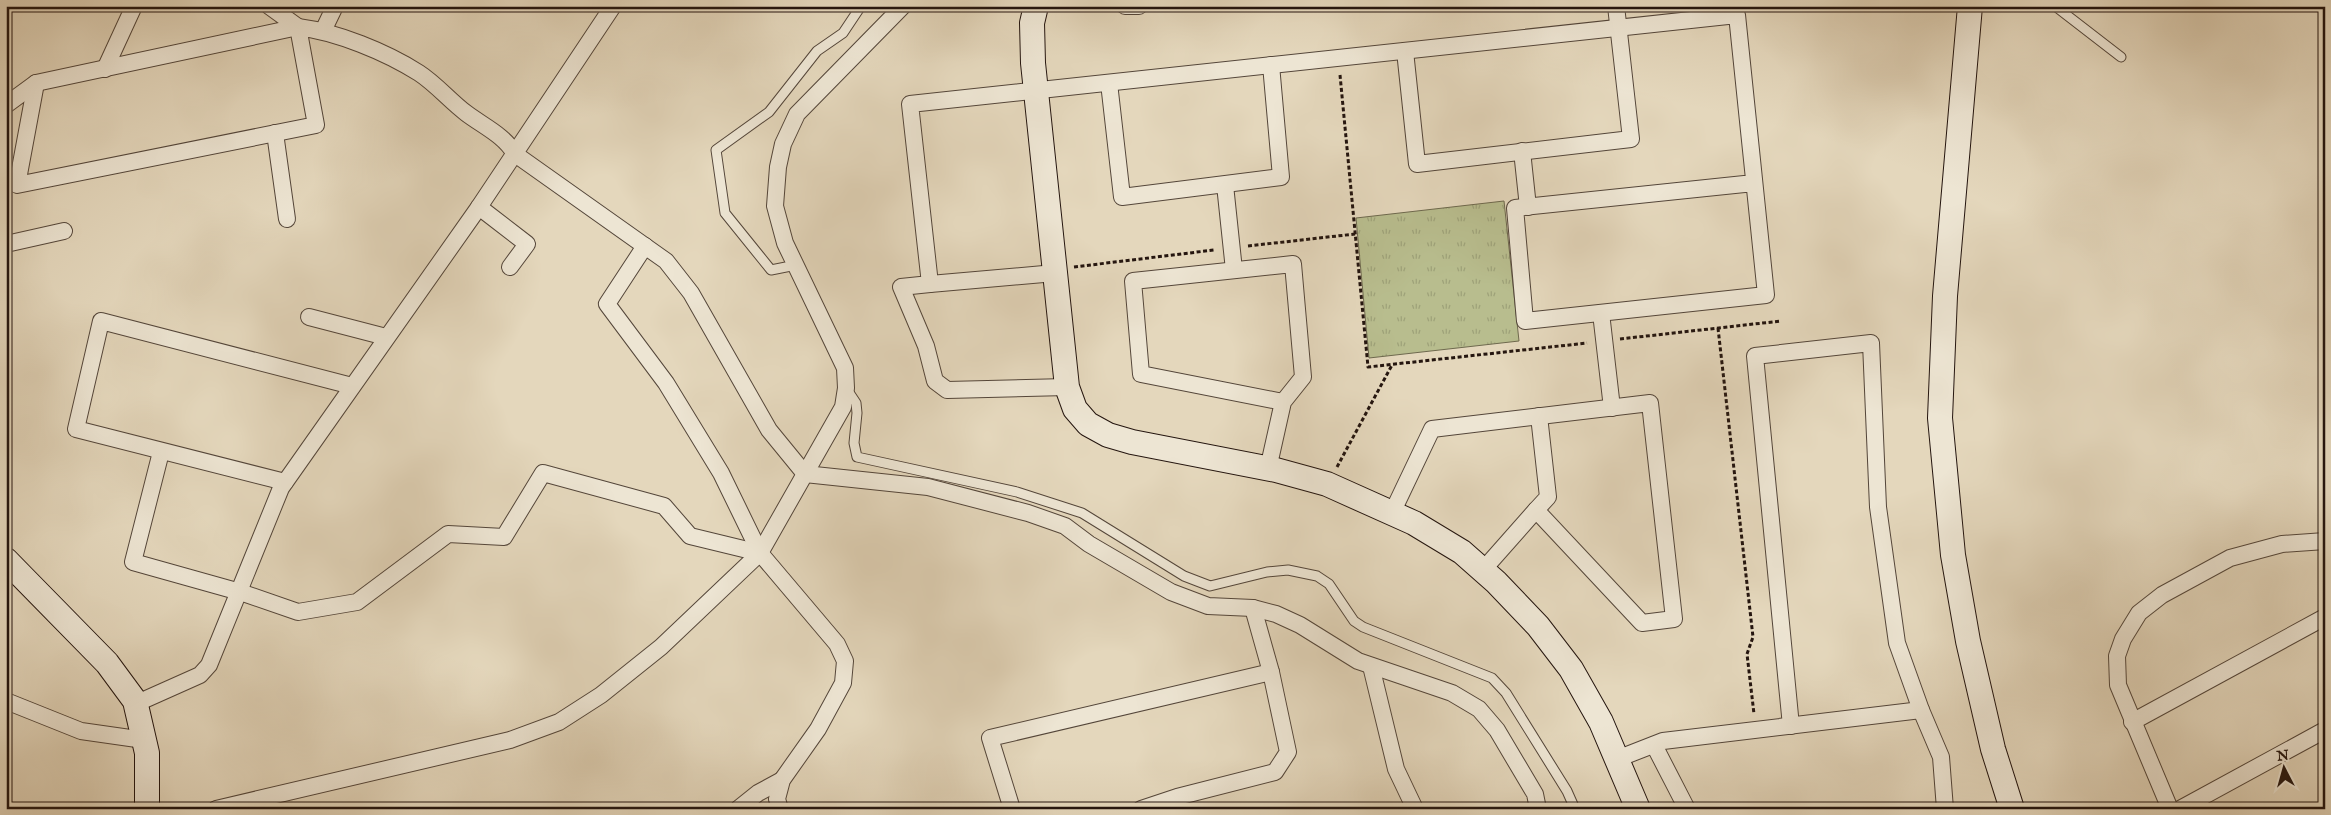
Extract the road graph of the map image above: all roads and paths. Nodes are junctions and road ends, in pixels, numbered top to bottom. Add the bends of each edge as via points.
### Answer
1 (134, 6) edge
2 (270, 6) edge
3 (335, 6) edge
4 (613, 6) edge
5 (861, 6) edge
6 (903, 6) edge
7 (1036, 6) edge
8 (1616, 6) edge
9 (1970, 6) edge
10 (2055, 6) edge
11 (298, 27) junction
12 (1618, 28) junction
13 (324, 31) junction
14 (1405, 51) junction
15 (2121, 57) dead end
16 (1271, 65) junction
17 (105, 69) junction
18 (1340, 75) dead end
19 (36, 83) junction
20 (1109, 83) junction
21 (1035, 91) junction
22 (6, 105) edge
23 (275, 134) junction
24 (1522, 151) junction
25 (515, 154) junction
26 (1754, 183) junction
27 (1225, 184) junction
28 (479, 207) junction
29 (1528, 207) junction
30 (287, 219) dead end
31 (64, 232) dead end
32 (6, 244) edge
33 (645, 246) junction
34 (796, 265) junction
35 (510, 267) dead end
36 (1234, 270) junction
37 (1055, 273) junction
38 (930, 284) junction
39 (1601, 313) junction
40 (309, 317) dead end
41 (1781, 321) dead end
42 (1718, 328) junction
43 (386, 337) junction
44 (1604, 341) junction
45 (1392, 364) junction
46 (352, 386) junction
47 (1067, 386) junction
48 (846, 388) junction
49 (1283, 402) junction
50 (1612, 408) junction
51 (1538, 416) junction
52 (161, 452) junction
53 (1268, 469) junction
54 (1335, 472) dead end
55 (805, 474) junction
56 (285, 482) junction
57 (1536, 510) junction
58 (1392, 513) junction
59 (2325, 541) edge
60 (760, 553) junction
61 (7, 562) edge
62 (1483, 570) junction
63 (240, 592) junction
64 (1253, 608) junction
65 (2325, 617) edge
66 (1371, 666) junction
67 (1271, 672) junction
68 (6, 702) edge
69 (135, 704) junction
70 (1921, 710) junction
71 (1755, 719) dead end
72 (2132, 722) junction
73 (1791, 726) junction
74 (2325, 730) edge
75 (144, 740) junction
76 (1654, 744) junction
77 (1616, 759) junction
78 (782, 780) junction
79 (1178, 803) edge
80 (147, 809) edge
81 (216, 809) edge
82 (738, 809) edge
83 (780, 809) edge
84 (1012, 809) edge
85 (1141, 809) edge
86 (1415, 809) edge
87 (1538, 809) edge
88 (1575, 809) edge
89 (1638, 809) edge
90 (1687, 809) edge
91 (1945, 809) edge
92 (2012, 809) edge
93 (2170, 809) edge
94 (2180, 809) edge

1 - 17 street
2 - 11 street
3 - 13 street
4 - 25 street
5 - 34 lane via 843,33 817,51 769,112 716,150 725,213 771,270
6 - 34 street via 798,114 783,144 775,206 785,243
7 - 21 street via 1032,23
8 - 12 street
9 - 92 street via 1944,296 1940,418 1953,555 1968,641 1993,749
10 - 15 lane
11 - 13 street
11 - 17 street
11 - 23 street via 316,125
12 - 14 street
12 - 24 street via 1631,139
12 - 26 street via 1737,15
13 - 25 street via 386,56 420,74 508,142
14 - 16 street
14 - 24 street via 1417,164
16 - 20 street
16 - 27 street via 1281,177
17 - 19 street
18 - 45 path via 1368,367
19 - 22 street
19 - 23 street via 16,185
20 - 21 street
20 - 27 street via 1122,197
21 - 37 street
21 - 38 street via 910,104
23 - 30 street
24 - 29 street
25 - 28 street
25 - 33 street
26 - 29 street
26 - 39 street via 1766,295
27 - 36 street
28 - 35 street via 527,244
28 - 43 street
29 - 39 street via 1515,208 1525,321
31 - 32 street
33 - 55 street via 666,261 691,293 769,430
33 - 60 street via 607,304 666,383 720,473
34 - 48 street via 845,368
36 - 49 street via 1293,264 1303,377
36 - 49 street via 1133,281 1141,374
37 - 38 street
37 - 47 street
38 - 47 street via 901,287 926,346 935,381 947,390
39 - 44 street
40 - 43 street
41 - 42 path
42 - 44 path
42 - 71 path via 1753,637 1747,654
43 - 46 street
44 - 45 path
44 - 50 street
45 - 54 path
46 - 52 street via 101,321 76,429
46 - 56 street
47 - 53 street via 1075,409 1088,424 1108,435
48 - 55 street via 843,407
48 - 88 lane via 856,403 858,413 854,444 857,457 1017,492 1082,514 1184,576 1210,586 1288,570 1317,576 1329,584 1354,621 1363,627 1492,678 1506,693
49 - 53 street
50 - 51 street
50 - 57 street via 1650,403 1674,619 1642,623
51 - 57 street via 1548,497
51 - 58 street via 1432,429
52 - 56 street
52 - 63 street via 133,562
53 - 58 street via 1327,484
55 - 60 street
55 - 64 street via 928,488 1028,513 1065,526 1089,544 1171,592 1208,606
56 - 63 street
57 - 62 street
58 - 62 street via 1462,552
59 - 72 street via 2282,544 2230,558 2162,595 2139,613 2117,656 2118,685
60 - 63 street via 690,536 664,506 543,473 504,538 448,534 357,602 298,612
60 - 78 street via 837,644 844,661 843,683 818,730
60 - 81 street via 661,646 601,695 559,722 510,740
61 - 69 street via 107,663
62 - 77 street via 1538,626 1571,668 1601,722
63 - 69 street via 209,665 200,676
64 - 66 street via 1300,625
64 - 67 street
65 - 72 street
66 - 86 street via 1396,769
66 - 87 street via 1452,694 1479,708 1497,730 1535,794
67 - 79 street via 1288,752 1275,772
67 - 84 street via 990,738
68 - 75 street via 81,732
69 - 75 street
70 - 73 street
70 - 73 street via 1897,642 1878,507 1871,343 1755,356
70 - 91 street via 1941,757
72 - 93 street
73 - 76 street
74 - 94 street
75 - 80 street
76 - 77 street
76 - 90 street
77 - 89 street
78 - 82 street
78 - 83 street via 778,799
79 - 85 street

